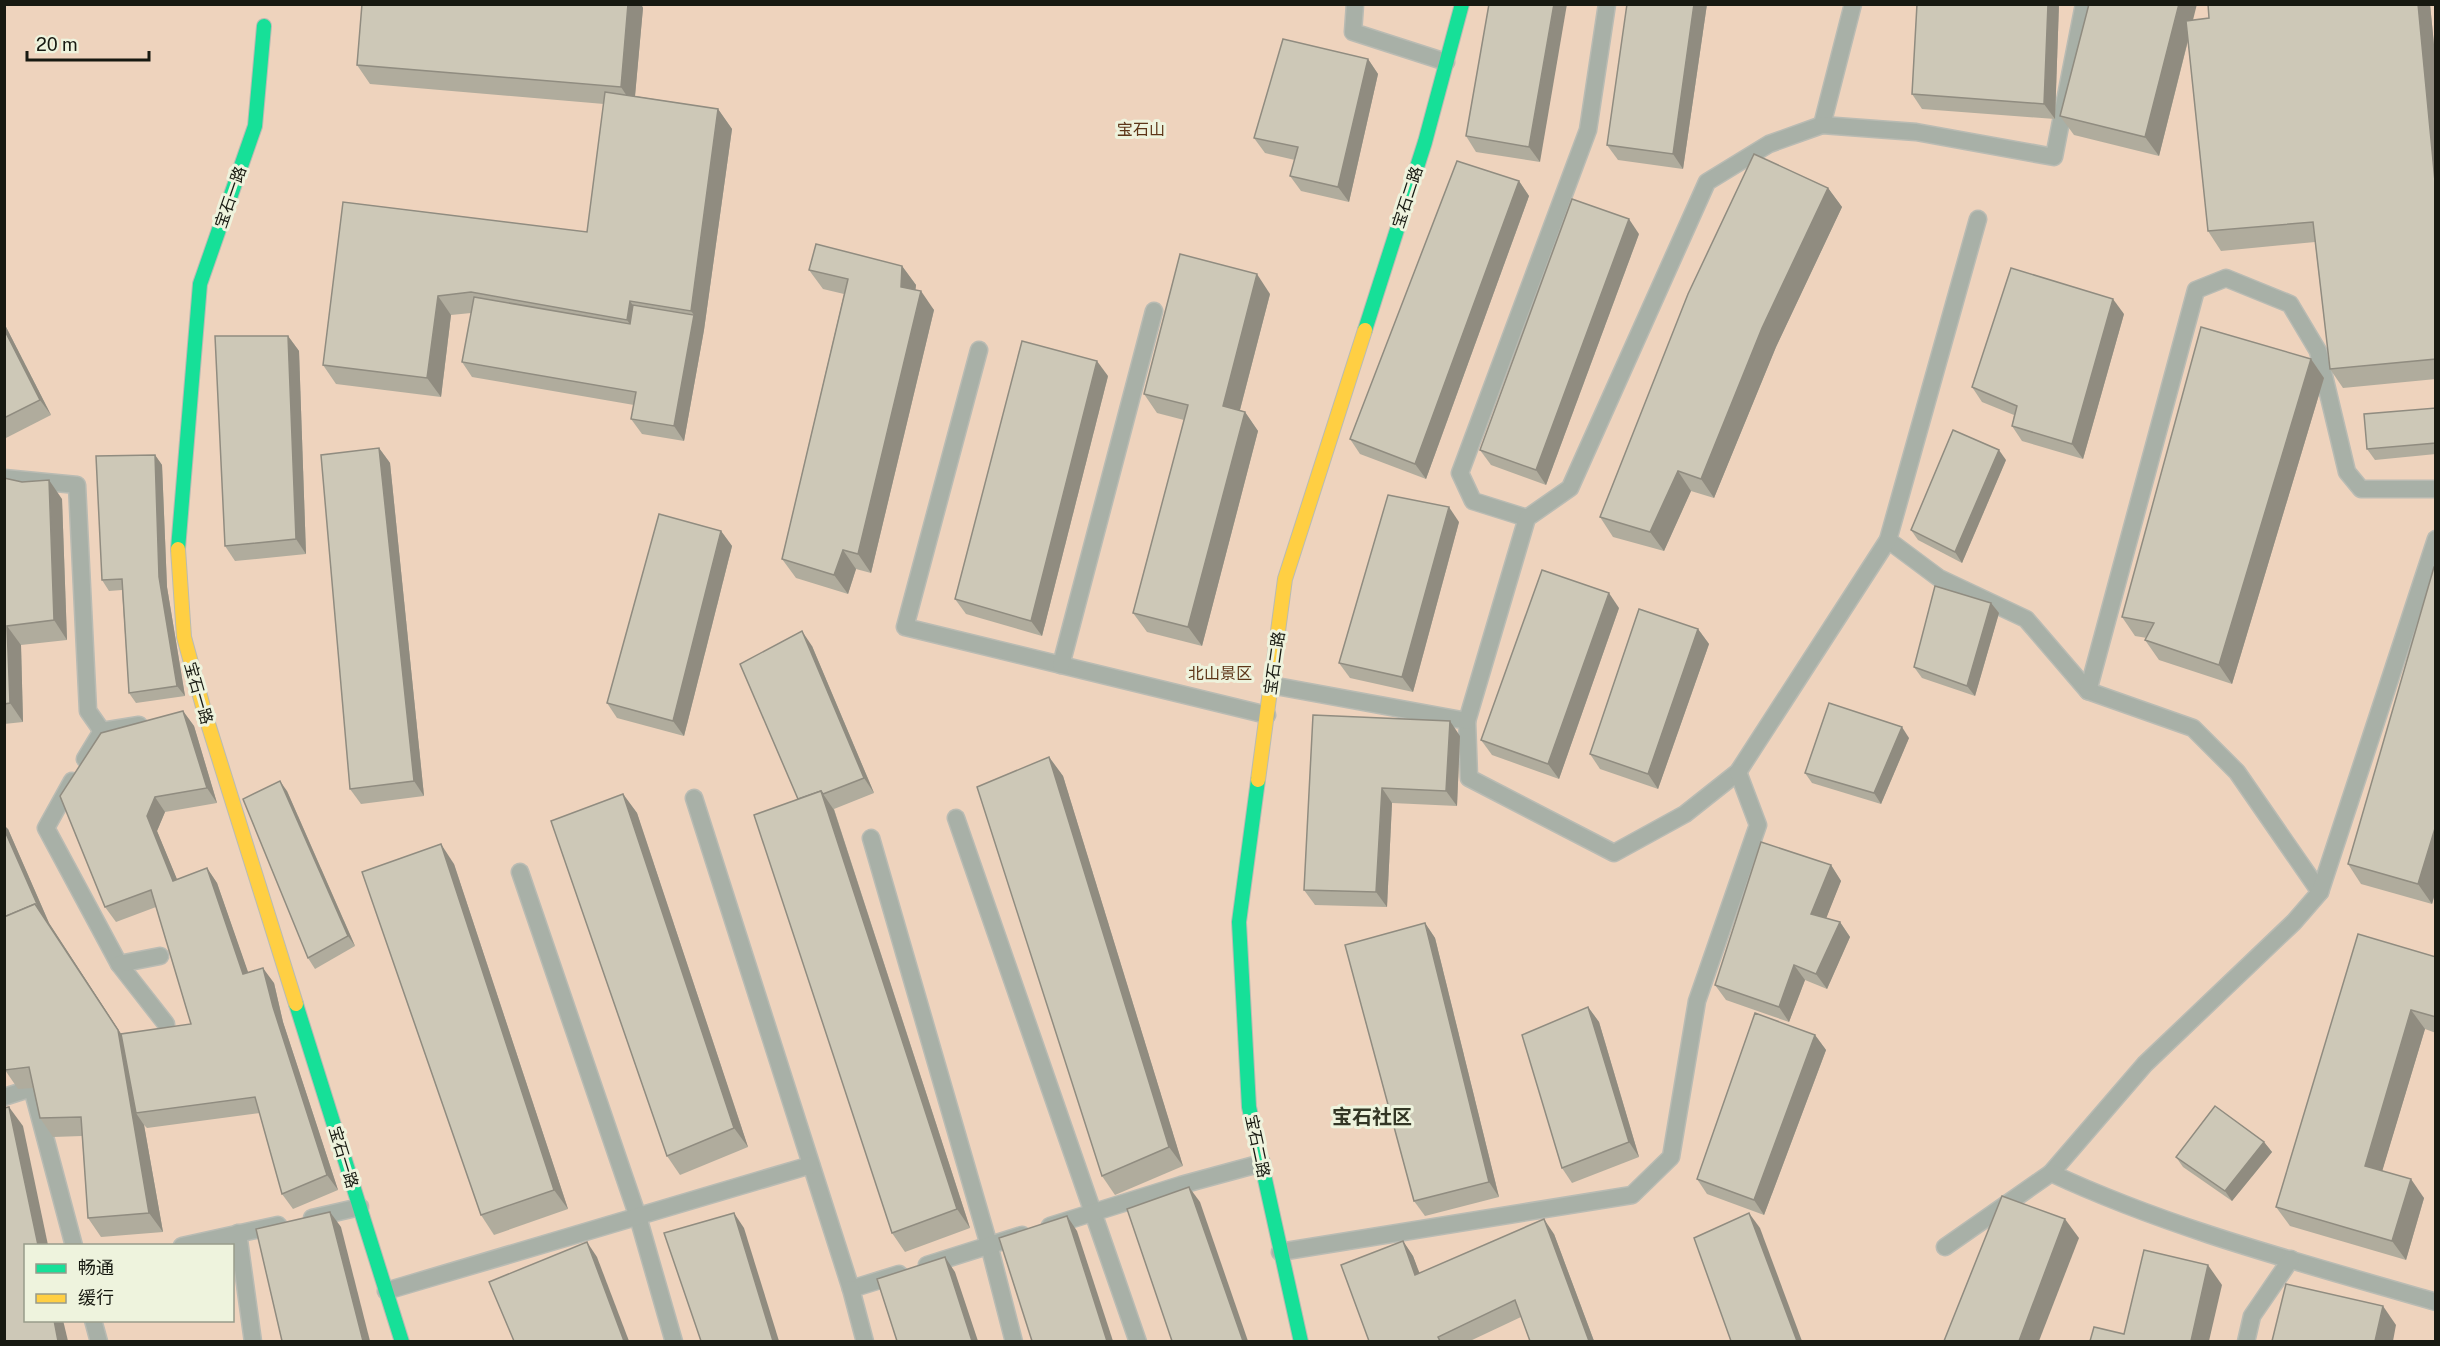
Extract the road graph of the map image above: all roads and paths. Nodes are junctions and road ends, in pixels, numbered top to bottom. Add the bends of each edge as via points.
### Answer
1 (1355, 4) edge
2 (1462, 4) edge
3 (1607, 4) edge
4 (1853, 4) edge
5 (2084, 4) edge
6 (264, 26) dead end
7 (1446, 62) junction
8 (1822, 125) junction
9 (1978, 219) dead end
10 (1154, 311) dead end
11 (979, 350) dead end
12 (4, 478) edge
13 (2436, 489) edge
14 (1527, 518) junction
15 (2436, 539) edge
16 (1888, 540) junction
17 (1061, 665) junction
18 (1271, 685) junction
19 (2088, 691) junction
20 (1267, 715) junction
21 (1467, 721) junction
22 (159, 722) edge
23 (102, 731) junction
24 (1738, 771) junction
25 (694, 798) dead end
26 (956, 818) dead end
27 (871, 838) dead end
28 (519, 872) dead end
29 (2320, 892) junction
30 (160, 956) edge
31 (119, 964) junction
32 (166, 1024) dead end
33 (4, 1097) edge
34 (1262, 1163) junction
35 (812, 1165) junction
36 (2050, 1173) junction
37 (360, 1208) junction
38 (1092, 1213) junction
39 (638, 1217) junction
40 (238, 1233) junction
41 (74, 1244) edge
42 (187, 1244) edge
43 (989, 1245) junction
44 (1945, 1247) dead end
45 (1281, 1252) junction
46 (2291, 1259) junction
47 (851, 1289) junction
48 (386, 1291) junction
49 (2436, 1302) edge
50 (94, 1322) edge
51 (99, 1341) edge
52 (254, 1341) edge
53 (402, 1341) edge
54 (674, 1341) edge
55 (865, 1341) edge
56 (1014, 1341) edge
57 (1138, 1341) edge
58 (1301, 1341) edge
59 (2246, 1341) edge

1 - 7 lane via 1353,32
2 - 7 street, 宝石二路
3 - 14 lane via 1588,130 1460,473 1473,501
4 - 8 lane
5 - 8 lane via 2054,157 1916,132
6 - 37 street, 宝石一路 via 255,126 200,284 178,552 184,637 199,715
7 - 18 street, 宝石二路 via 1425,142 1285,579
8 - 14 lane via 1769,144 1707,182 1570,488
9 - 16 lane
10 - 17 lane
11 - 17 lane via 905,627
12 - 23 lane via 77,485 88,711
13 - 19 lane via 2361,489 2347,472 2318,351 2290,304 2226,278 2196,290
14 - 21 lane
15 - 29 lane
16 - 19 lane via 1939,578 2026,619
16 - 24 lane
17 - 20 lane
18 - 20 street, 宝石二路
18 - 21 lane
19 - 29 lane via 2193,728 2237,772
20 - 34 street, 宝石二路 via 1239,922 1249,1107
21 - 24 lane via 1469,778 1614,854 1686,814
22 - 23 lane
23 - 31 lane via 46,828
24 - 45 lane via 1758,825 1697,1001 1671,1157 1632,1195
25 - 35 lane
26 - 38 lane
27 - 43 lane
28 - 39 lane
29 - 36 lane via 2294,922 2145,1064
30 - 31 lane
31 - 32 lane
33 - 41 lane via 32,1088
34 - 38 lane
34 - 45 street, 宝石二路
35 - 39 lane
35 - 47 lane
36 - 44 lane
36 - 46 lane via 2230,1241
37 - 40 lane
37 - 48 street, 宝石一路
38 - 43 lane
38 - 57 lane
39 - 48 lane
39 - 54 lane
40 - 42 lane
40 - 52 lane
43 - 47 lane
43 - 56 lane
45 - 58 street, 宝石二路
46 - 49 lane
46 - 59 lane via 2252,1316
47 - 55 lane
48 - 53 street, 宝石一路
50 - 51 lane

